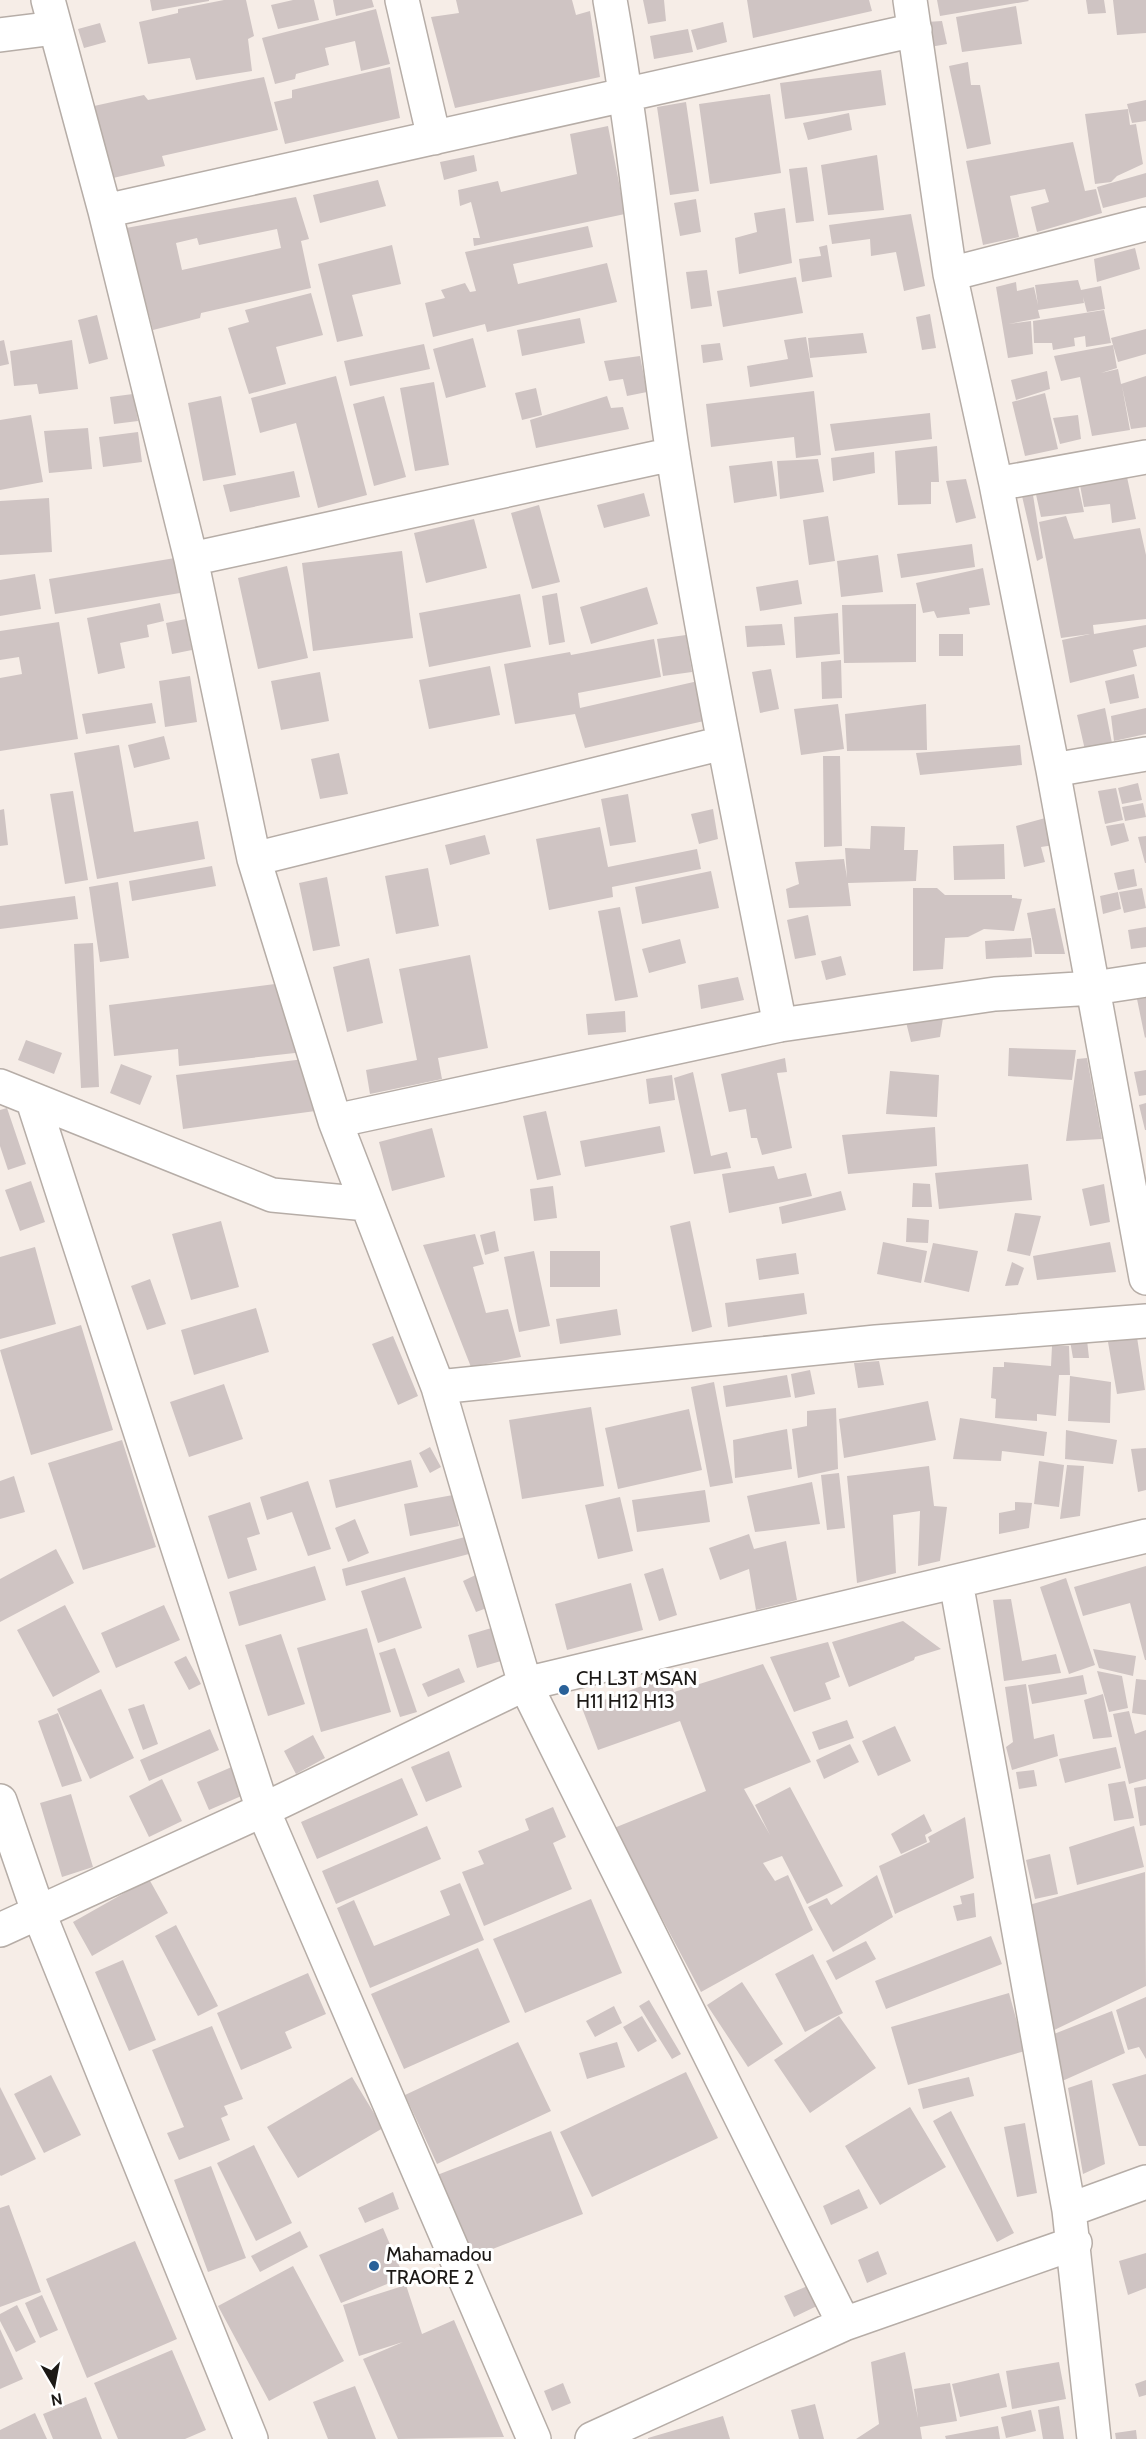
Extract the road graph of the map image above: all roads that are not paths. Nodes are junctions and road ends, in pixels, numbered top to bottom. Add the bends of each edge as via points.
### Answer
1 (402, 0) edge
2 (610, 0) edge
3 (52, 14) edge
4 (912, 15) edge
5 (0, 35) edge
6 (627, 94) junction
7 (434, 138) junction
8 (105, 211) junction
9 (1146, 224) edge
10 (950, 274) junction
11 (673, 454) junction
12 (1146, 457) edge
13 (996, 484) junction
14 (191, 560) junction
15 (723, 743) junction
16 (1146, 754) edge
17 (1053, 770) junction
18 (254, 859) junction
19 (1146, 980) edge
20 (1094, 988) junction
21 (780, 1025) junction
22 (0, 1086) edge
23 (33, 1101) junction
24 (335, 1121) junction
25 (367, 1204) junction
26 (1146, 1278) edge
27 (1146, 1322) edge
28 (438, 1387) junction
29 (1146, 1536) edge
30 (956, 1582) junction
31 (525, 1684) junction
32 (0, 1801) edge
33 (263, 1809) junction
34 (38, 1911) junction
35 (0, 1930) edge
36 (1146, 2182) edge
37 (1069, 2210) junction
38 (1075, 2243) junction
39 (843, 2324) junction
40 (251, 2439) edge
41 (534, 2439) edge
42 (592, 2439) edge
43 (1094, 2439) edge

1 - 7 street
2 - 6 street
3 - 5 street
3 - 8 street
4 - 6 street
4 - 10 street
6 - 7 street
6 - 11 street
7 - 8 street
8 - 14 street
9 - 10 street
10 - 13 street
11 - 14 street
11 - 15 street
12 - 13 street
13 - 17 street
14 - 18 street
15 - 18 street
15 - 21 street
16 - 17 street
17 - 20 street
18 - 24 street
19 - 20 street
20 - 21 street via 995,994
20 - 26 street
21 - 24 street
22 - 23 street
23 - 25 street via 272,1195
23 - 33 street
24 - 25 street
25 - 28 street
27 - 28 street via 876,1342
28 - 31 street
29 - 30 street
30 - 31 street
30 - 37 street
31 - 33 street
31 - 39 street
32 - 34 street
33 - 34 street
33 - 41 street
34 - 35 street
34 - 40 street
36 - 37 street
37 - 38 street
38 - 39 street
38 - 43 street
39 - 42 street

